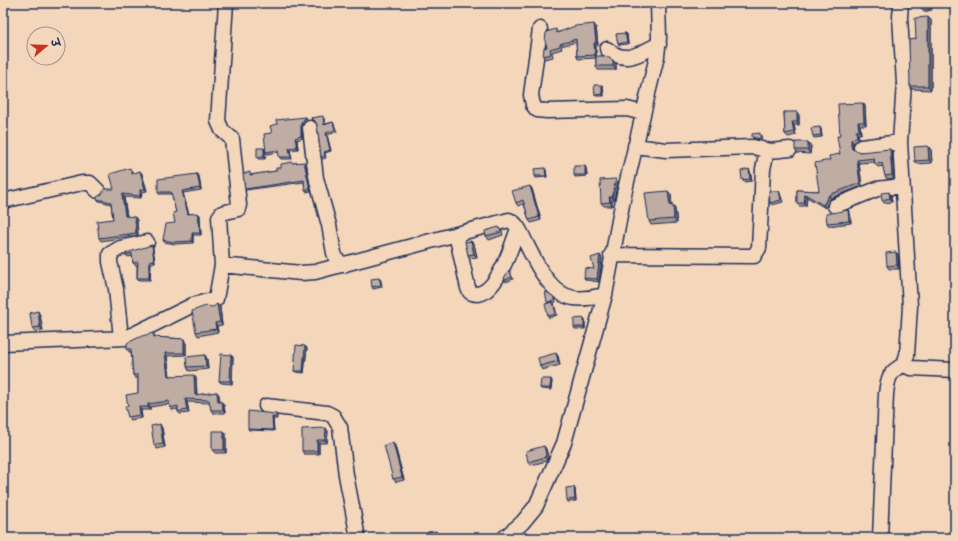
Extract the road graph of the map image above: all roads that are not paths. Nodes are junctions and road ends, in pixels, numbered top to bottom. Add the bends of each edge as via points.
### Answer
1 (226, 3) edge
2 (658, 3) edge
3 (901, 3) edge
4 (540, 29) dead end
5 (659, 44) junction
6 (607, 49) dead end
7 (644, 113) junction
8 (310, 128) dead end
9 (900, 142) junction
10 (641, 147) junction
11 (861, 147) dead end
12 (790, 149) dead end
13 (767, 150) junction
14 (902, 186) junction
15 (98, 191) dead end
16 (3, 201) edge
17 (835, 206) dead end
18 (518, 228) junction
19 (456, 234) junction
20 (147, 242) dead end
21 (611, 255) junction
22 (222, 265) junction
23 (344, 265) junction
24 (605, 295) junction
25 (121, 338) junction
26 (3, 343) edge
27 (905, 364) junction
28 (955, 370) edge
29 (266, 406) dead end
30 (358, 538) edge
31 (504, 538) edge
32 (880, 538) edge

1 - 22 street via 218,121 222,130 232,139 239,205 236,210 222,213 218,217
2 - 5 street
3 - 9 street via 904,83
4 - 7 street via 531,95 537,110 627,109
5 - 6 street via 626,58
5 - 7 street
7 - 10 street
8 - 23 street via 316,178 334,253 336,259
9 - 11 street
9 - 14 street
10 - 13 street via 666,150 753,146
10 - 21 street
12 - 13 street
13 - 21 street via 763,169 759,248 754,256
14 - 17 street via 877,189
14 - 27 street via 910,306
15 - 16 street via 90,183 82,183
18 - 19 street via 513,221 504,220
18 - 19 street via 502,269 494,282 486,291 475,294 468,288
18 - 24 street via 556,290 574,298
19 - 23 street
20 - 25 street via 120,248 110,254
21 - 24 street
22 - 23 street via 301,273
22 - 25 street via 218,296 213,302 193,305 126,338
24 - 31 street via 561,452 536,506 522,523
25 - 26 street
27 - 28 street via 911,368
27 - 32 street via 895,369 888,377
29 - 30 street via 327,413 333,416 340,427

